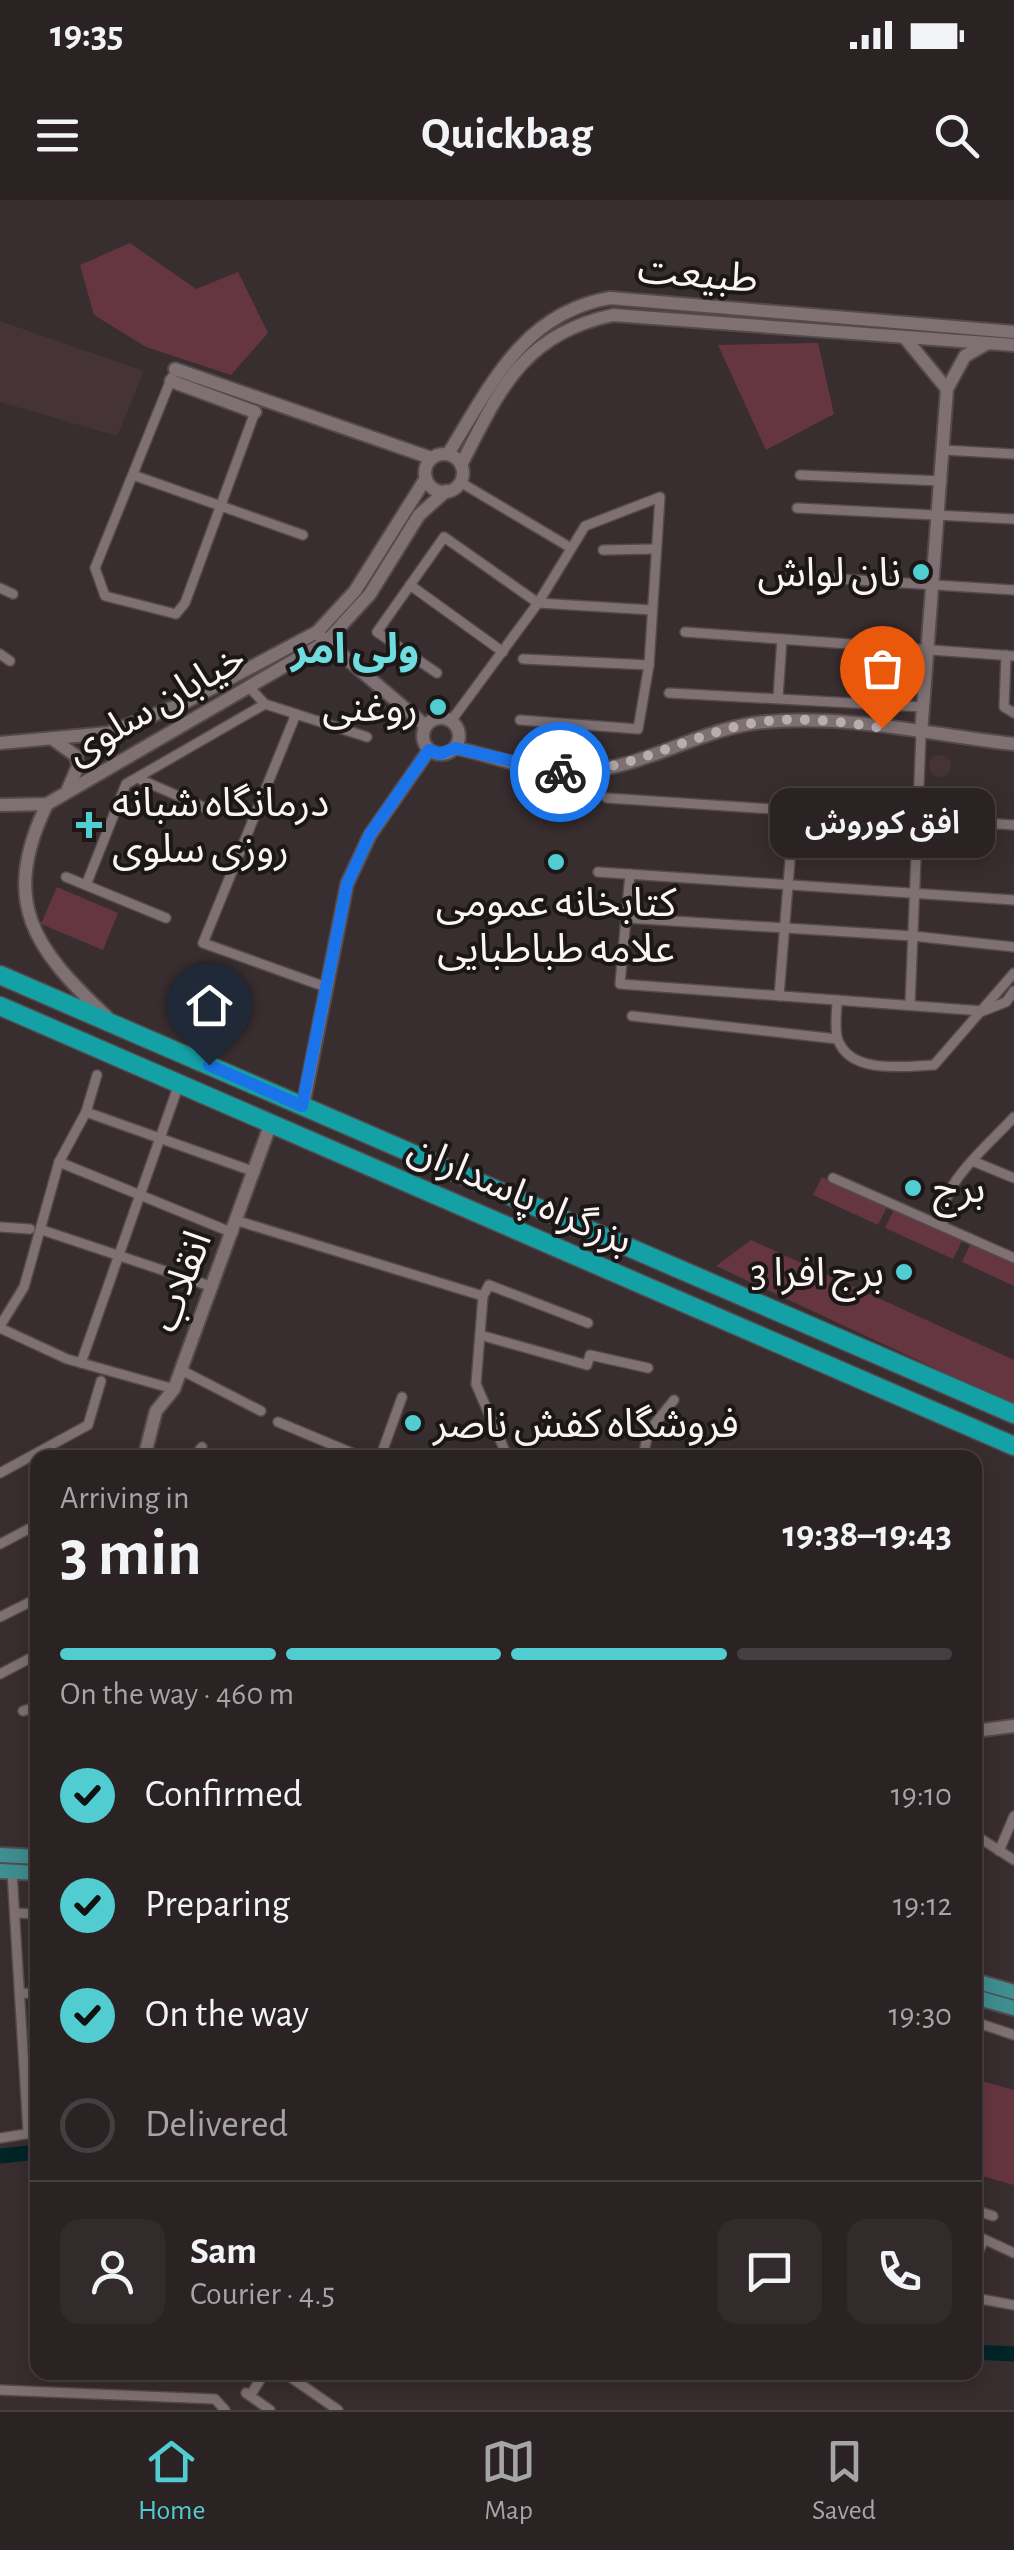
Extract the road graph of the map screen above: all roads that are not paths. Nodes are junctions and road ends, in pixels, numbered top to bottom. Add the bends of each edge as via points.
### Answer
1 (1014, 332) edge
2 (905, 338) junction
3 (988, 342) junction
4 (1014, 345) edge
5 (173, 375) junction
6 (947, 389) junction
7 (255, 412) joint
8 (944, 450) junction
9 (448, 454) junction
10 (1014, 454) edge
11 (431, 458) junction
12 (461, 465) junction
13 (133, 475) junction
14 (800, 475) dead end
15 (426, 478) junction
16 (942, 481) junction
17 (460, 482) junction
18 (446, 492) junction
19 (220, 506) junction
20 (797, 508) dead end
21 (939, 515) junction
22 (1014, 519) edge
23 (303, 534) dead end
24 (570, 548) junction
25 (656, 549) junction
26 (604, 550) dead end
27 (794, 576) dead end
28 (410, 585) junction
29 (934, 585) junction
30 (0, 588) edge
31 (1014, 590) edge
32 (13, 594) dead end
33 (538, 603) junction
34 (652, 610) junction
35 (684, 632) dead end
36 (321, 637) junction
37 (782, 639) junction
38 (928, 649) junction
39 (503, 652) junction
40 (0, 654) edge
41 (1010, 655) edge
42 (523, 659) dead end
43 (10, 661) dead end
44 (649, 665) junction
45 (437, 673) dead end
46 (248, 686) junction
47 (669, 692) dead end
48 (778, 696) junction
49 (265, 704) junction
50 (924, 707) junction
51 (1014, 712) edge
52 (296, 714) junction
53 (520, 720) dead end
54 (451, 721) junction
55 (426, 726) junction
56 (922, 734) junction
57 (367, 736) dead end
58 (54, 740) junction
59 (0, 743) edge
60 (1014, 744) edge
61 (455, 748) junction
62 (429, 750) junction
63 (138, 778) junction
64 (67, 792) junction
65 (607, 798) dead end
66 (47, 804) junction
67 (0, 805) edge
68 (794, 811) junction
69 (216, 813) dead end
70 (918, 818) junction
71 (1014, 825) edge
72 (18, 832) dead end
73 (598, 872) dead end
74 (630, 874) junction
75 (66, 877) dead end
76 (86, 885) junction
77 (788, 885) junction
78 (914, 894) junction
79 (1014, 900) edge
80 (166, 918) dead end
81 (626, 918) junction
82 (785, 928) junction
83 (20, 933) dead end
84 (912, 936) junction
85 (1014, 947) edge
86 (1014, 972) edge
87 (0, 975) edge
88 (323, 986) junction
89 (1014, 991) edge
90 (779, 996) junction
91 (837, 1000) junction
92 (910, 1005) junction
93 (0, 1006) edge
94 (983, 1011) junction
95 (0, 1016) edge
96 (632, 1016) dead end
97 (40, 1024) junction
98 (117, 1026) junction
99 (837, 1040) junction
100 (97, 1075) dead end
101 (180, 1084) junction
102 (302, 1106) junction
103 (86, 1112) junction
104 (1014, 1117) edge
105 (271, 1123) junction
106 (160, 1139) junction
107 (58, 1162) junction
108 (975, 1162) junction
109 (254, 1172) junction
110 (833, 1178) dead end
111 (1014, 1178) edge
112 (139, 1198) junction
113 (0, 1227) edge
114 (235, 1227) junction
115 (944, 1227) junction
116 (36, 1229) junction
117 (119, 1254) junction
118 (1014, 1258) edge
119 (212, 1287) junction
120 (483, 1296) junction
121 (588, 1323) dead end
122 (0, 1327) edge
123 (480, 1334) junction
124 (81, 1363) junction
125 (648, 1368) dead end
126 (181, 1370) junction
127 (101, 1382) dead end
128 (174, 1389) junction
129 (402, 1398) dead end
130 (674, 1400) dead end
131 (261, 1412) dead end
132 (1014, 1414) edge
133 (278, 1422) dead end
134 (1014, 1446) edge
135 (202, 1447) dead end
136 (41, 1450) edge
137 (146, 1450) edge
138 (200, 1450) edge
139 (345, 1450) edge
140 (383, 1450) edge
141 (505, 1450) edge
142 (645, 1450) edge
143 (30, 1456) edge
144 (0, 1473) edge
145 (30, 1528) edge
146 (0, 1544) edge
147 (30, 1602) edge
148 (0, 1617) edge
149 (30, 1658) edge
150 (0, 1674) edge
151 (30, 1709) edge
152 (24, 1711) dead end
153 (1014, 1726) edge
154 (982, 1730) edge
155 (1014, 1816) edge
156 (982, 1839) edge
157 (999, 1850) junction
158 (0, 1855) edge
159 (30, 1857) edge
160 (1014, 1860) edge
161 (6, 1871) edge
162 (15, 1913) junction
163 (30, 1914) edge
164 (982, 1983) edge
165 (1014, 1992) edge
166 (21, 1993) junction
167 (30, 1994) edge
168 (982, 1998) edge
169 (1014, 2008) edge
170 (982, 2024) edge
171 (1014, 2035) edge
172 (24, 2060) junction
173 (30, 2060) edge
174 (26, 2093) junction
175 (30, 2093) edge
176 (30, 2115) edge
177 (30, 2133) edge
178 (0, 2138) edge
179 (982, 2212) edge
180 (993, 2216) dead end
181 (982, 2239) edge
182 (1014, 2253) edge
183 (982, 2299) edge
184 (1014, 2305) edge
185 (259, 2380) edge
186 (295, 2380) edge
187 (0, 2390) edge
188 (224, 2410) edge
189 (270, 2410) edge
190 (338, 2410) edge

1 - 9 main road, طبیعت via 610,298 579,304 547,320 503,366
2 - 3 main road, طبیعت
2 - 6 main road
2 - 12 main road, طبیعت via 612,315 580,322 546,339 517,370
3 - 4 main road, طبیعت
3 - 6 main road via 965,356
5 - 7 main road
5 - 11 main road
5 - 13 street
6 - 8 main road
7 - 19 street
8 - 10 street
8 - 16 main road
9 - 11 main road
9 - 12 main road
11 - 15 main road
12 - 17 main road
13 - 19 street
13 - 19 street via 95,568 105,596 176,614
14 - 16 street
15 - 18 main road
15 - 36 main road, خیابان سلوی
16 - 21 main road
17 - 18 main road
17 - 24 street
18 - 36 main road, خیابان سلوی via 419,515 370,594
19 - 23 street
20 - 21 street
21 - 22 street
21 - 29 main road
24 - 25 street via 584,526 660,497
24 - 33 street
25 - 26 street
25 - 34 street
27 - 29 street
28 - 33 street via 444,537
28 - 39 street
28 - 45 street via 377,632
29 - 31 street
29 - 38 main road
30 - 32 street
33 - 34 street
33 - 39 street
34 - 44 street
35 - 37 street
36 - 46 main road, خیابان سلوی
36 - 55 main road
36 - 58 main road, خیابان سلوی via 150,718 108,733
37 - 38 street
37 - 48 street
38 - 41 street
38 - 50 main road
39 - 54 street
40 - 43 street
41 - 51 street via 1004,707
42 - 44 street
44 - 53 street via 638,729
46 - 49 street
46 - 64 main road, خیابان سلوی
47 - 48 street
48 - 50 street
49 - 52 street
49 - 63 street
50 - 56 main road
52 - 57 street
52 - 88 street via 202,943
54 - 55 main road via 435,719
54 - 61 main road via 460,737
55 - 62 main road
56 - 60 main road
56 - 61 main road via 830,721 759,722 578,772 545,772
56 - 70 street
58 - 59 main road, خیابان سلوی
58 - 64 main road via 76,756
61 - 62 main road
62 - 88 main road via 356,862
63 - 69 street
63 - 76 street via 126,784
64 - 66 main road, خیابان سلوی
65 - 68 street
66 - 67 main road, خیابان سلوی
66 - 72 main road
68 - 70 street
68 - 77 street
70 - 71 street
70 - 78 street
73 - 74 street
74 - 77 street
74 - 81 street
75 - 76 street
76 - 80 street
77 - 78 street
77 - 82 street
78 - 79 street
78 - 84 street
81 - 82 street
81 - 90 street via 620,984
82 - 84 street
82 - 90 street
83 - 98 main road
84 - 85 street
84 - 92 street
86 - 94 street
87 - 98 highway, بزرگراه پاسداران
88 - 102 main road
89 - 94 street
90 - 91 street
91 - 92 street
91 - 99 street
92 - 94 street
93 - 97 highway, بزرگراه پاسداران
94 - 99 street via 934,1065 876,1066 850,1056
95 - 97 highway
96 - 99 street
97 - 101 highway, بزرگراه پاسداران
98 - 102 highway, بزرگراه پاسداران
100 - 103 street
101 - 105 highway, بزرگراه پاسداران
101 - 106 street
102 - 132 highway, بزرگراه پاسداران
103 - 106 street
103 - 107 street
104 - 108 street
105 - 109 main road, انقلاب
105 - 134 highway, بزرگراه پاسداران
106 - 109 street
106 - 112 street
107 - 112 street
107 - 116 street
108 - 111 street
108 - 115 street via 945,1200
109 - 114 main road, انقلاب
110 - 115 street
112 - 114 street
112 - 117 street
113 - 116 street
114 - 119 main road, انقلاب
114 - 120 street
115 - 118 street
116 - 117 street
116 - 122 street via 24,1287
117 - 119 street
117 - 124 street
119 - 126 main road, انقلاب
120 - 121 street via 489,1285
120 - 123 street
122 - 124 street
123 - 125 street via 587,1365 590,1355
123 - 141 street via 476,1384
124 - 128 street
126 - 128 main road, انقلاب
126 - 131 street
127 - 136 street via 88,1424
128 - 137 main road, انقلاب via 156,1411
129 - 140 street
130 - 142 street via 648,1432
133 - 139 street
135 - 138 street
143 - 144 street
145 - 146 street
147 - 148 street
149 - 150 street
151 - 152 street
153 - 154 main road
155 - 157 street
156 - 157 street
157 - 160 street
158 - 159 main road
161 - 162 street
162 - 163 street
162 - 166 street
164 - 165 main road
166 - 167 street
166 - 172 street
168 - 169 main road
170 - 171 street
172 - 173 street
172 - 174 street
174 - 175 street
174 - 176 street
177 - 178 street
179 - 180 street
181 - 182 street
183 - 184 street
185 - 189 street via 248,2395
186 - 190 street
187 - 188 street via 215,2399

